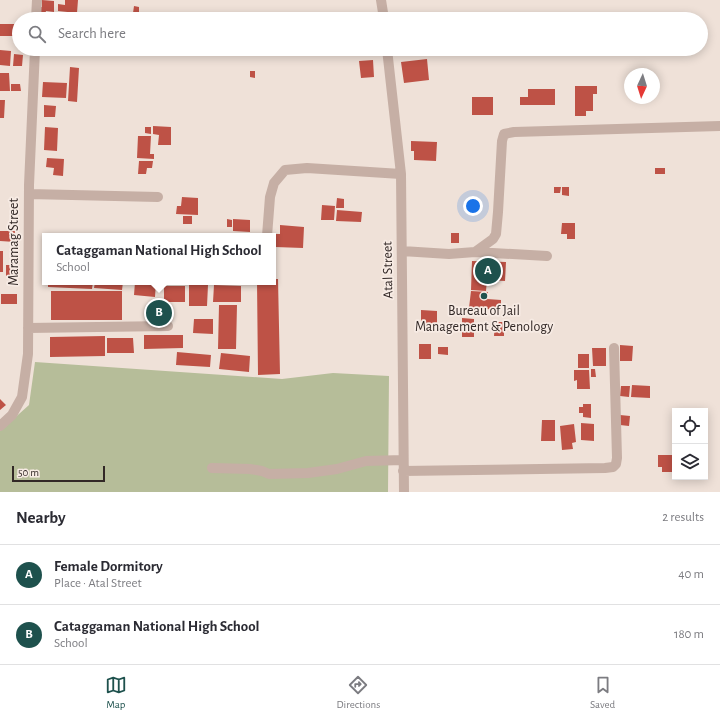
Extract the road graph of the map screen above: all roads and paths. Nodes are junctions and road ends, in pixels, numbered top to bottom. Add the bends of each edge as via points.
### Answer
1 (37, 0) edge
2 (381, 0) edge
3 (36, 12) edge
4 (383, 12) edge
5 (35, 56) edge
6 (388, 56) edge
7 (720, 126) edge
8 (401, 174) junction
9 (29, 194) junction
10 (158, 197) dead end
11 (266, 233) edge
12 (402, 251) junction
13 (475, 252) junction
14 (547, 256) dead end
15 (168, 326) dead end
16 (28, 328) junction
17 (614, 348) dead end
18 (0, 426) edge
19 (403, 460) junction
20 (212, 468) dead end
21 (403, 471) junction
22 (404, 492) edge

1 - 3 street
2 - 4 street
5 - 9 street, Maramag Street
6 - 8 street, Atal Street
7 - 13 street via 504,134 496,234
8 - 11 street via 306,168 285,170 274,183
8 - 12 street, Atal Street
9 - 10 street
9 - 16 street, Maramag Street
12 - 13 street via 450,254
12 - 19 street, Atal Street
13 - 14 street
15 - 16 street
16 - 18 street, Maramag Street via 28,354 22,397 12,415
17 - 21 street via 617,458 613,467
19 - 20 street via 366,461 308,473 269,474 250,469
19 - 21 street, Atal Street
21 - 22 street, Atal Street

